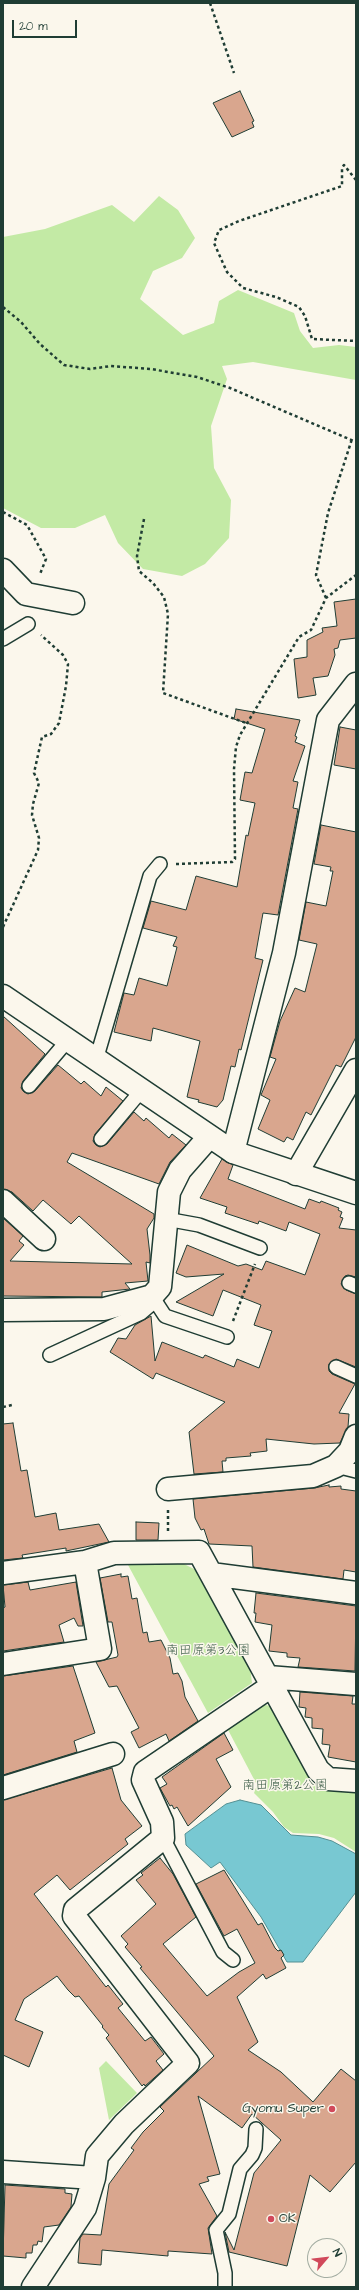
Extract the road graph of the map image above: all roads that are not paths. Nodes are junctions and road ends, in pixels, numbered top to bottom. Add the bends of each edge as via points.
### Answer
1 (3, 570) edge
2 (74, 603) dead end
3 (28, 624) road end
4 (3, 639) edge
5 (356, 684) edge
6 (160, 864) road end
7 (5, 1001) edge
8 (67, 1041) junction
9 (96, 1060) junction
10 (356, 1070) edge
11 (29, 1086) dead end
12 (141, 1091) junction
13 (209, 1137) junction
14 (101, 1138) dead end
15 (233, 1152) junction
16 (296, 1174) junction
17 (356, 1193) edge
18 (3, 1201) edge
19 (166, 1219) junction
20 (44, 1238) dead end
21 (260, 1248) road end
22 (154, 1298) junction
23 (3, 1310) edge
24 (227, 1337) road end
25 (50, 1355) dead end
26 (336, 1367) dead end
27 (356, 1376) edge
28 (356, 1436) edge
29 (346, 1468) edge
30 (168, 1490) road end
31 (85, 1562) junction
32 (3, 1573) edge
33 (211, 1574) junction
34 (356, 1593) edge
35 (3, 1664) edge
36 (270, 1681) junction
37 (356, 1684) edge
38 (113, 1754) dead end
39 (356, 1781) edge
40 (3, 1788) edge
41 (163, 1838) junction
42 (233, 1960) dead end
43 (256, 2129) dead end
44 (3, 2172) edge
45 (94, 2178) junction
46 (33, 2287) edge
47 (225, 2287) edge

1 - 2 street via 26,594
3 - 4 lane
5 - 15 street via 328,720 284,953
6 - 9 lane via 150,876
7 - 8 street
8 - 9 street
8 - 11 lane
9 - 12 street
10 - 16 street
12 - 13 street
12 - 14 lane
13 - 15 street
13 - 19 street via 180,1170 169,1192
15 - 16 street
16 - 17 street
18 - 20 street
19 - 21 lane via 199,1225
19 - 22 street via 160,1287
22 - 23 street via 104,1309
22 - 24 lane via 165,1316
22 - 25 lane via 141,1313
26 - 27 lane
28 - 29 street
29 - 30 street via 313,1476
31 - 32 street
31 - 33 street via 114,1553 199,1552
31 - 35 street via 100,1649
33 - 34 street
33 - 36 street
36 - 37 street
36 - 39 street via 318,1770 328,1779
36 - 41 street via 145,1772 143,1780 162,1822
38 - 40 street
41 - 42 lane via 223,1952
41 - 45 street via 75,1910 74,1916 188,2063 124,2124 97,2156
43 - 47 lane via 255,2148 240,2169 229,2214 216,2230 225,2272
44 - 45 street
45 - 46 street via 85,2208

